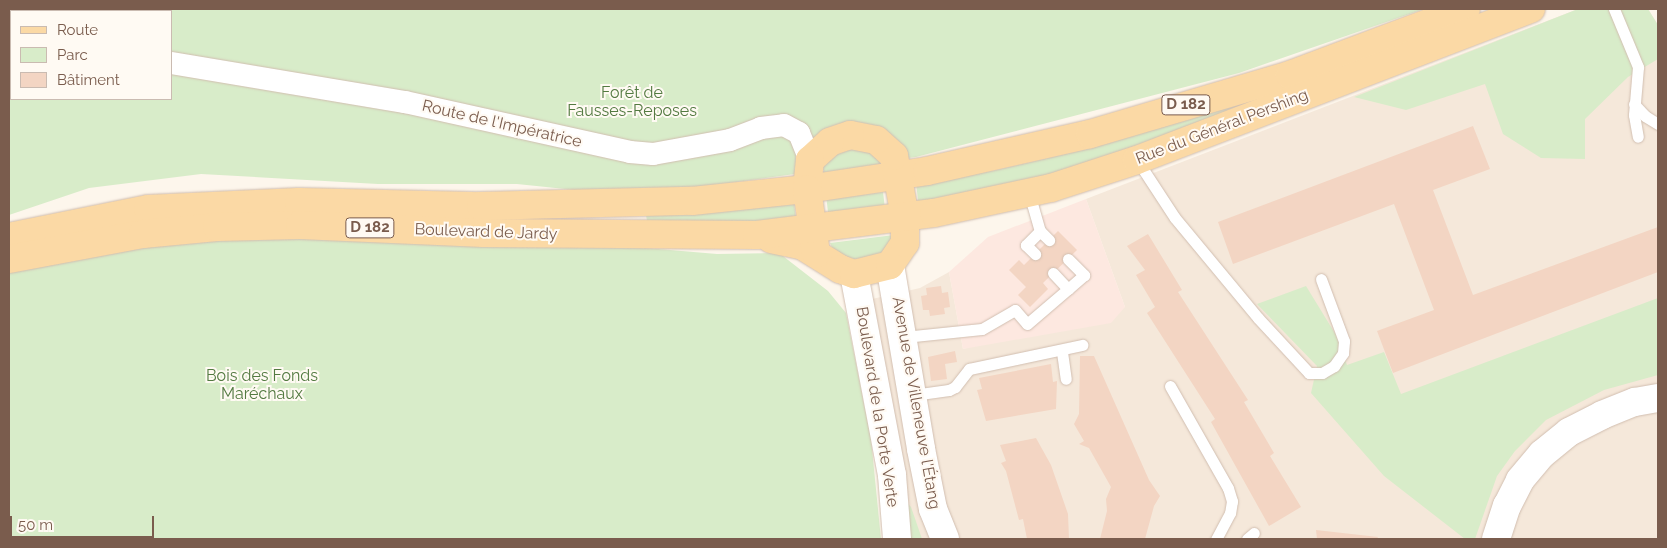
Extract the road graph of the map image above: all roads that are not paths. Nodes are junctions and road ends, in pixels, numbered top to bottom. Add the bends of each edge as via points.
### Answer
1 (1466, 9) edge
2 (1531, 9) edge
3 (1614, 9) edge
4 (172, 63) edge
5 (1634, 104) junction
6 (1658, 124) edge
7 (1638, 137) dead end
8 (810, 160) junction
9 (1137, 160) junction
10 (899, 174) junction
11 (807, 189) junction
12 (1029, 193) junction
13 (905, 217) junction
14 (1040, 230) junction
15 (9, 237) edge
16 (1049, 240) dead end
17 (814, 241) junction
18 (1035, 254) dead end
19 (9, 259) edge
20 (1068, 259) dead end
21 (890, 265) junction
22 (1053, 273) dead end
23 (854, 274) junction
24 (1321, 279) dead end
25 (1068, 290) junction
26 (904, 337) junction
27 (1082, 345) dead end
28 (1062, 352) junction
29 (1066, 379) dead end
30 (1170, 386) dead end
31 (913, 395) junction
32 (1658, 398) edge
33 (897, 539) edge
34 (945, 539) edge
35 (1216, 539) edge
36 (1496, 539) edge

1 - 10 main road, Rue du Général Pershing / D 182 via 1290,75 1090,134 940,168
2 - 9 main road, Rue du Général Pershing / D 182
3 - 5 lane via 1638,67
4 - 8 street, Route de l'Impératrice via 405,102 630,152 653,154 720,142 761,128 784,125 799,133
5 - 6 lane
5 - 7 lane
8 - 10 main road via 830,142 850,134 872,138 890,149
8 - 11 main road
9 - 12 main road, Rue du Général Pershing / D 182
9 - 24 lane via 1175,218 1258,318 1309,373 1322,373 1334,366 1343,353 1344,341
10 - 11 main road, Boulevard de Jardy / D 182
10 - 13 main road
11 - 15 main road, Boulevard de Jardy / D 182 via 692,201 481,206 387,202 148,209
11 - 17 main road
12 - 13 main road, Rue du Général Pershing / D 182
12 - 14 lane
13 - 17 main road, D 182
13 - 21 main road via 905,243
14 - 16 lane
14 - 18 lane via 1026,245
17 - 19 main road, Boulevard de Jardy / D 182 via 803,246 758,235 484,233 300,225 217,227 115,238
17 - 23 main road, Boulevard de Jardy via 840,269
20 - 25 lane via 1084,275
21 - 23 main road
21 - 26 street, Avenue de Villeneuve l'Étang
22 - 25 lane
23 - 33 street, Boulevard de la Porte Verte via 892,475
25 - 26 lane via 1027,324 1015,310 982,329
26 - 31 street, Avenue de Villeneuve l'Étang
27 - 28 lane
28 - 29 lane
28 - 31 lane via 969,369 949,390
30 - 35 lane via 1228,488 1232,501 1230,513
31 - 34 street, Avenue de Villeneuve l'Étang via 934,509
32 - 36 street via 1602,414 1569,432 1542,454 1520,480

